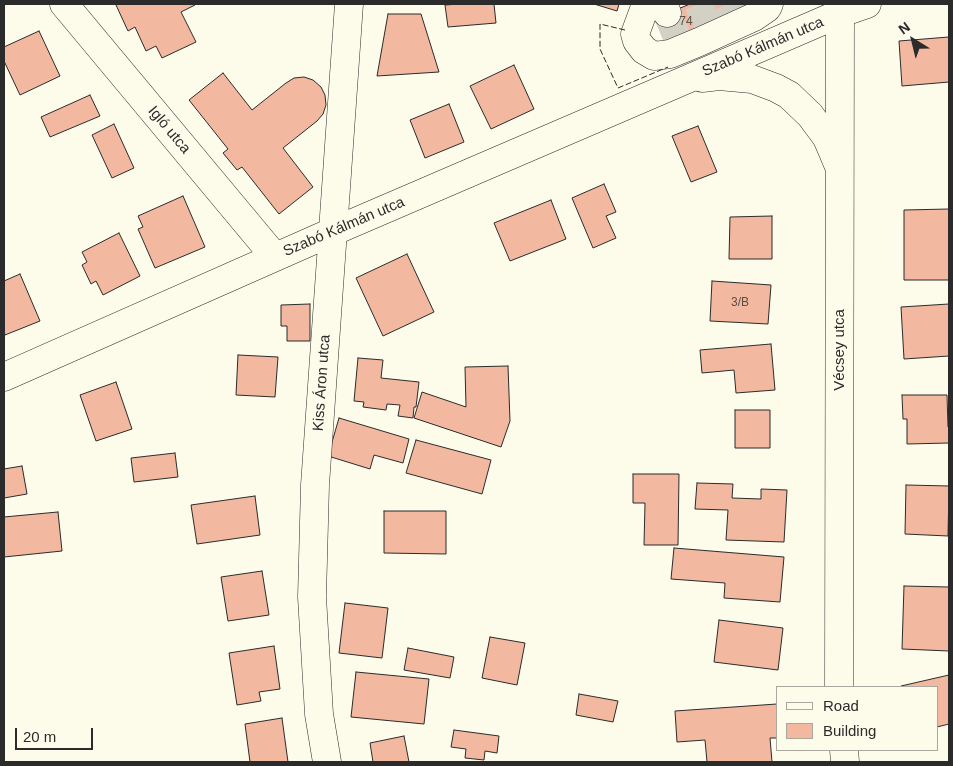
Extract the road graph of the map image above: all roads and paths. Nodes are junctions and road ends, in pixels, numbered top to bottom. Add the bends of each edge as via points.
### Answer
1 (64, 4) edge
2 (349, 4) edge
3 (769, 4) edge
4 (867, 4) edge
5 (840, 8) edge
6 (667, 21) edge
7 (685, 80) junction
8 (840, 168) junction
9 (332, 232) junction
10 (275, 257) junction
11 (4, 377) edge
12 (839, 686) edge
13 (327, 762) edge

1 - 10 street, Igló utca
2 - 9 street, Kiss Áron utca
3 - 6 street via 754,16 722,25
4 - 5 street, Szabó Kálmán utca
5 - 7 street, Szabó Kálmán utca
5 - 8 street, Vécsey utca
7 - 8 street, Szabó Kálmán utca via 720,76 752,79 789,95 827,138
7 - 9 street, Szabó Kálmán utca
8 - 12 street, Vécsey utca
9 - 10 street, Szabó Kálmán utca
9 - 13 street, Kiss Áron utca via 315,484 312,597 319,714
10 - 11 street, Szabó Kálmán utca

